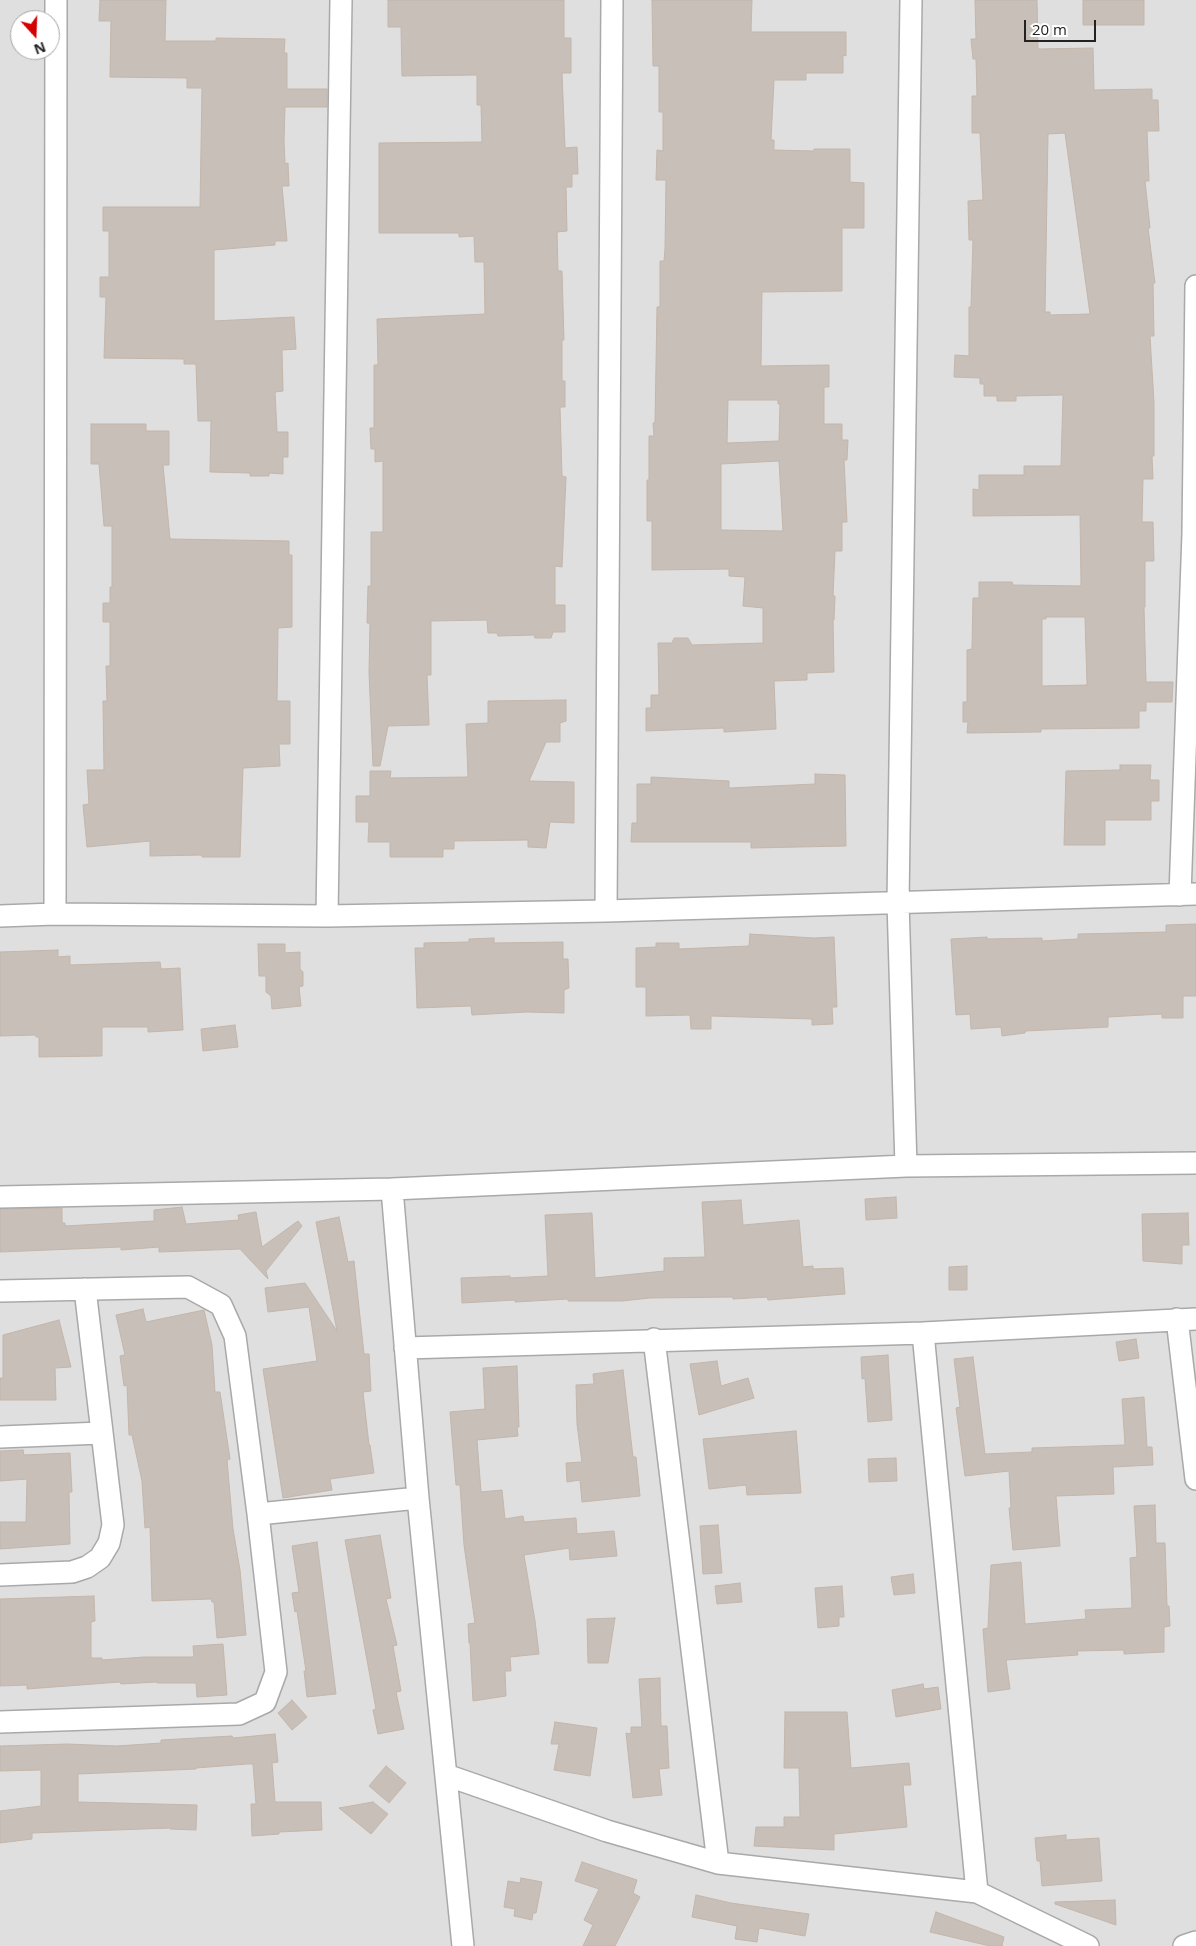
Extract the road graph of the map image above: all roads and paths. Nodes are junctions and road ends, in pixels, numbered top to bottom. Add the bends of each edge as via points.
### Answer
1 (56, 0) edge
2 (341, 0) edge
3 (612, 0) edge
4 (911, 0) edge
5 (1196, 286) edge
6 (1188, 894) edge
7 (898, 902) junction
8 (606, 911) junction
9 (55, 914) junction
10 (0, 916) edge
11 (326, 916) junction
12 (1196, 1163) edge
13 (906, 1166) junction
14 (392, 1189) junction
15 (0, 1197) edge
16 (85, 1289) junction
17 (0, 1291) edge
18 (1186, 1319) edge
19 (923, 1333) junction
20 (654, 1339) junction
21 (405, 1348) junction
22 (101, 1433) junction
23 (0, 1437) edge
24 (1196, 1479) edge
25 (418, 1498) junction
26 (258, 1514) junction
27 (0, 1575) edge
28 (0, 1722) edge
29 (446, 1775) junction
30 (718, 1863) junction
31 (977, 1892) junction
32 (1196, 1942) edge
33 (462, 1946) edge
34 (1088, 1946) edge
35 (1184, 1946) edge

1 - 9 street
2 - 11 street
3 - 8 street
4 - 7 street
5 - 6 street
6 - 7 street
7 - 8 street
7 - 13 street
8 - 11 street
9 - 10 street
9 - 11 street
12 - 13 street
13 - 14 street
14 - 15 street
14 - 21 street
16 - 17 street
16 - 22 street
16 - 26 street via 188,1286 221,1305 235,1336
18 - 19 street
18 - 24 street
19 - 20 street
19 - 31 street
20 - 21 street
20 - 30 street
21 - 25 street
22 - 23 street
22 - 27 street via 113,1525 109,1543 100,1558 72,1572
25 - 26 street
25 - 29 street
26 - 28 street via 276,1672 265,1702 239,1714
29 - 30 street via 607,1831
29 - 33 street
30 - 31 street
31 - 34 street
32 - 35 street

